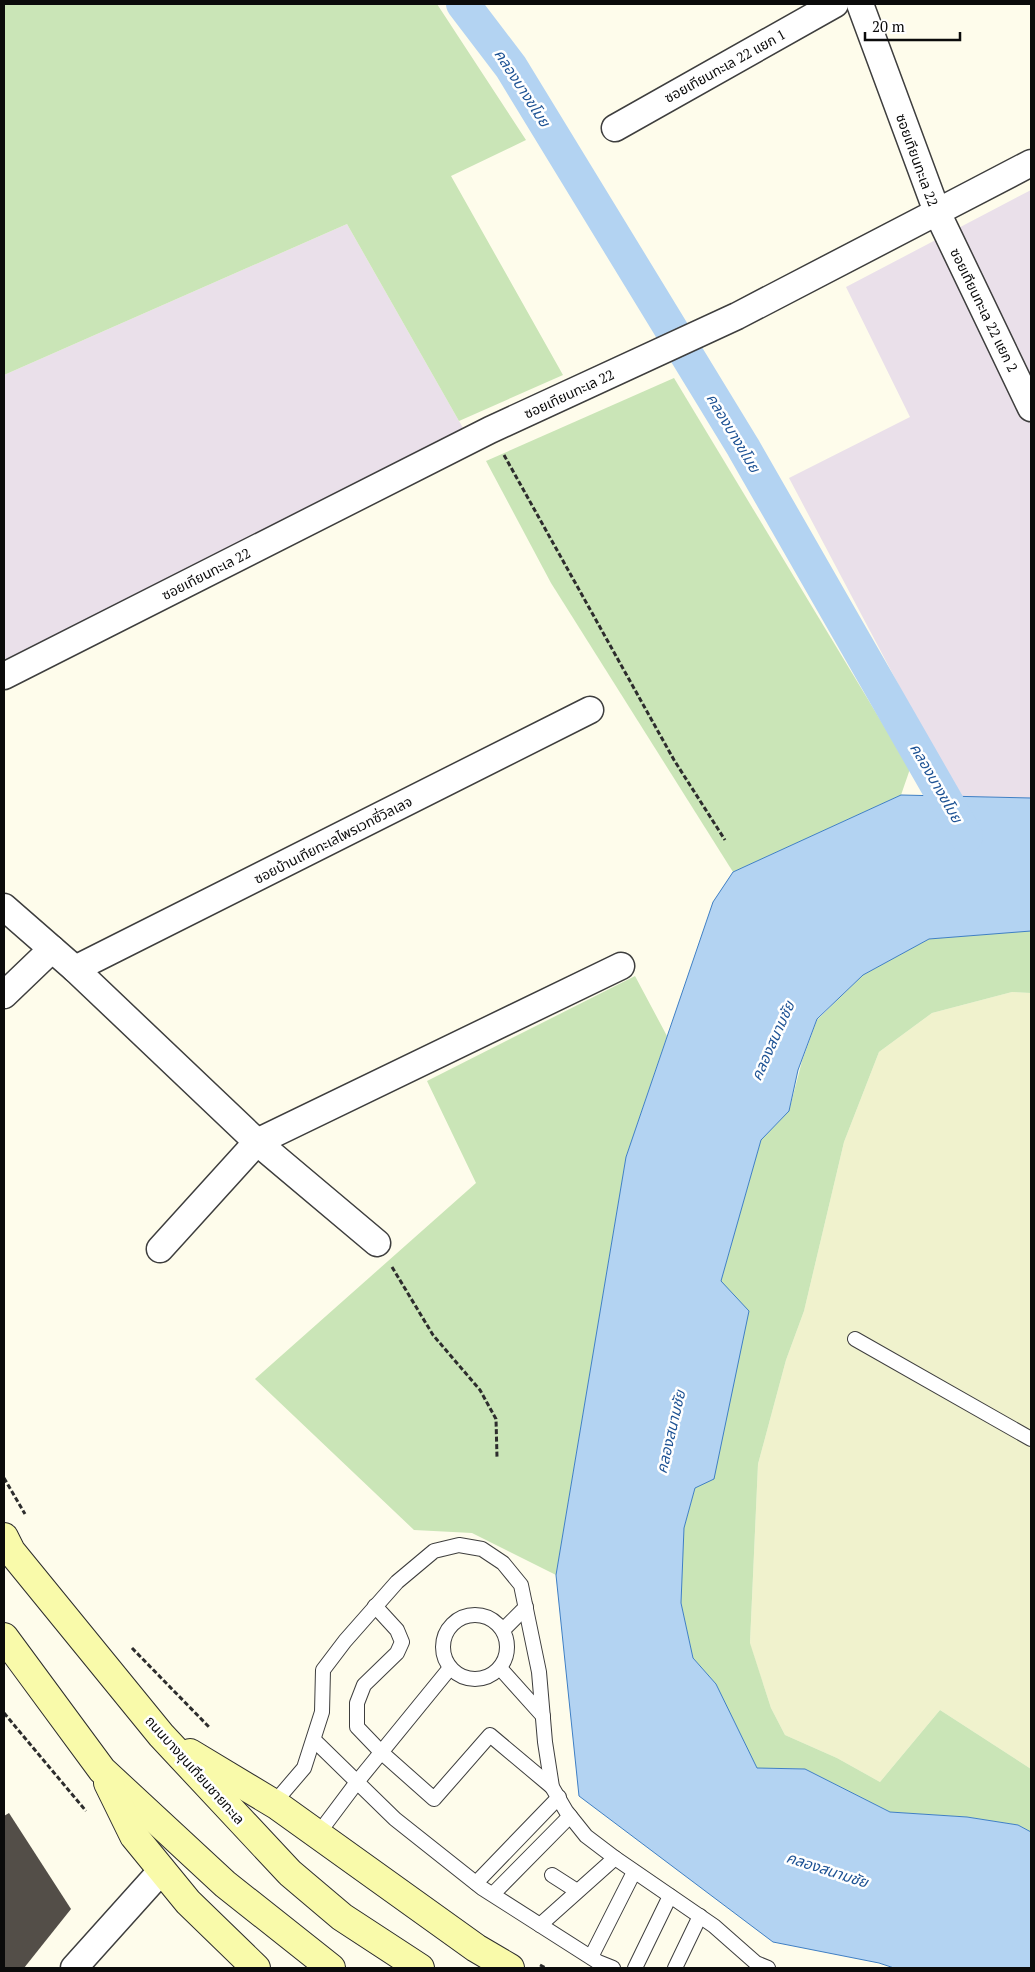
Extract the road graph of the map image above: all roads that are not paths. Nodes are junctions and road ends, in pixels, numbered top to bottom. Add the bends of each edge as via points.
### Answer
1 (835, 4) edge
2 (860, 4) edge
3 (615, 128) dead end
4 (1031, 162) edge
5 (937, 212) junction
6 (1031, 408) edge
7 (4, 676) edge
8 (590, 710) dead end
9 (4, 907) edge
10 (52, 949) junction
11 (621, 966) dead end
12 (75, 969) junction
13 (4, 995) edge
14 (257, 1142) junction
15 (378, 1243) road end
16 (160, 1249) dead end
17 (855, 1339) dead end
18 (1031, 1439) edge
19 (4, 1538) edge
20 (375, 1606) junction
21 (526, 1607) junction
22 (504, 1630) junction
23 (4, 1636) edge
24 (450, 1668) junction
25 (500, 1668) junction
26 (543, 1716) junction
27 (161, 1735) junction
28 (314, 1740) junction
29 (381, 1752) junction
30 (102, 1770) junction
31 (357, 1782) junction
32 (556, 1792) junction
33 (274, 1803) junction
34 (570, 1816) junction
35 (318, 1834) junction
36 (615, 1858) junction
37 (162, 1870) junction
38 (634, 1872) junction
39 (552, 1875) dead end
40 (476, 1883) junction
41 (577, 1892) junction
42 (492, 1894) junction
43 (670, 1896) junction
44 (700, 1916) junction
45 (540, 1925) junction
46 (591, 1957) junction
47 (325, 1964) edge
48 (74, 1968) edge
49 (256, 1968) edge
50 (420, 1968) edge
51 (510, 1968) edge
52 (613, 1968) edge
53 (635, 1968) edge
54 (675, 1968) edge
55 (768, 1968) edge

1 - 3 street, ซอยเทียนทะเล 22 แยก 1
2 - 5 street, ซอยเทียนทะเล 22
4 - 5 street
5 - 6 street, ซอยเทียนทะเล 22 แยก 2
5 - 7 street, ซอยเทียนทะเล 22 via 737,316 490,430
8 - 12 street, ซอยบ้านเทียทะเลไพรเวทซี่วิลเลจ
9 - 10 street
10 - 12 street
10 - 13 street
11 - 14 street
12 - 14 street
14 - 15 street
14 - 16 street
17 - 18 lane
19 - 27 main road, ถนนบางขุนเทียนชายทะเล
20 - 21 lane via 397,1582 434,1551 459,1546 482,1549 503,1563 521,1585
20 - 28 lane via 323,1670 322,1712
20 - 29 lane via 397,1630 402,1642 398,1653 364,1685 356,1703 357,1727
21 - 22 lane
21 - 26 lane via 540,1672
22 - 24 lane via 488,1617 467,1616 458,1620 444,1636 442,1648
22 - 25 lane via 508,1650
23 - 30 main road
24 - 25 lane via 475,1680 491,1676
24 - 29 lane
25 - 26 lane
26 - 32 lane
27 - 33 main road
27 - 50 main road, ถนนบางขุนเทียนชายทะเล via 290,1873 342,1917
28 - 31 lane
28 - 33 lane via 304,1768
29 - 31 lane
29 - 32 lane via 434,1799 490,1735
30 - 37 main road via 134,1836
30 - 47 main road via 225,1884
31 - 35 lane
31 - 40 lane via 394,1819
32 - 34 lane
32 - 40 lane
33 - 35 main road
34 - 36 lane via 586,1836
34 - 42 lane
35 - 51 main road via 476,1948
36 - 38 lane
36 - 41 lane
37 - 48 street
37 - 49 main road via 188,1902
38 - 43 lane
38 - 46 lane
39 - 41 lane
40 - 42 lane
41 - 45 lane
42 - 45 lane
43 - 44 lane
43 - 53 lane
44 - 54 lane
44 - 55 lane via 756,1963
45 - 46 lane
46 - 52 lane

